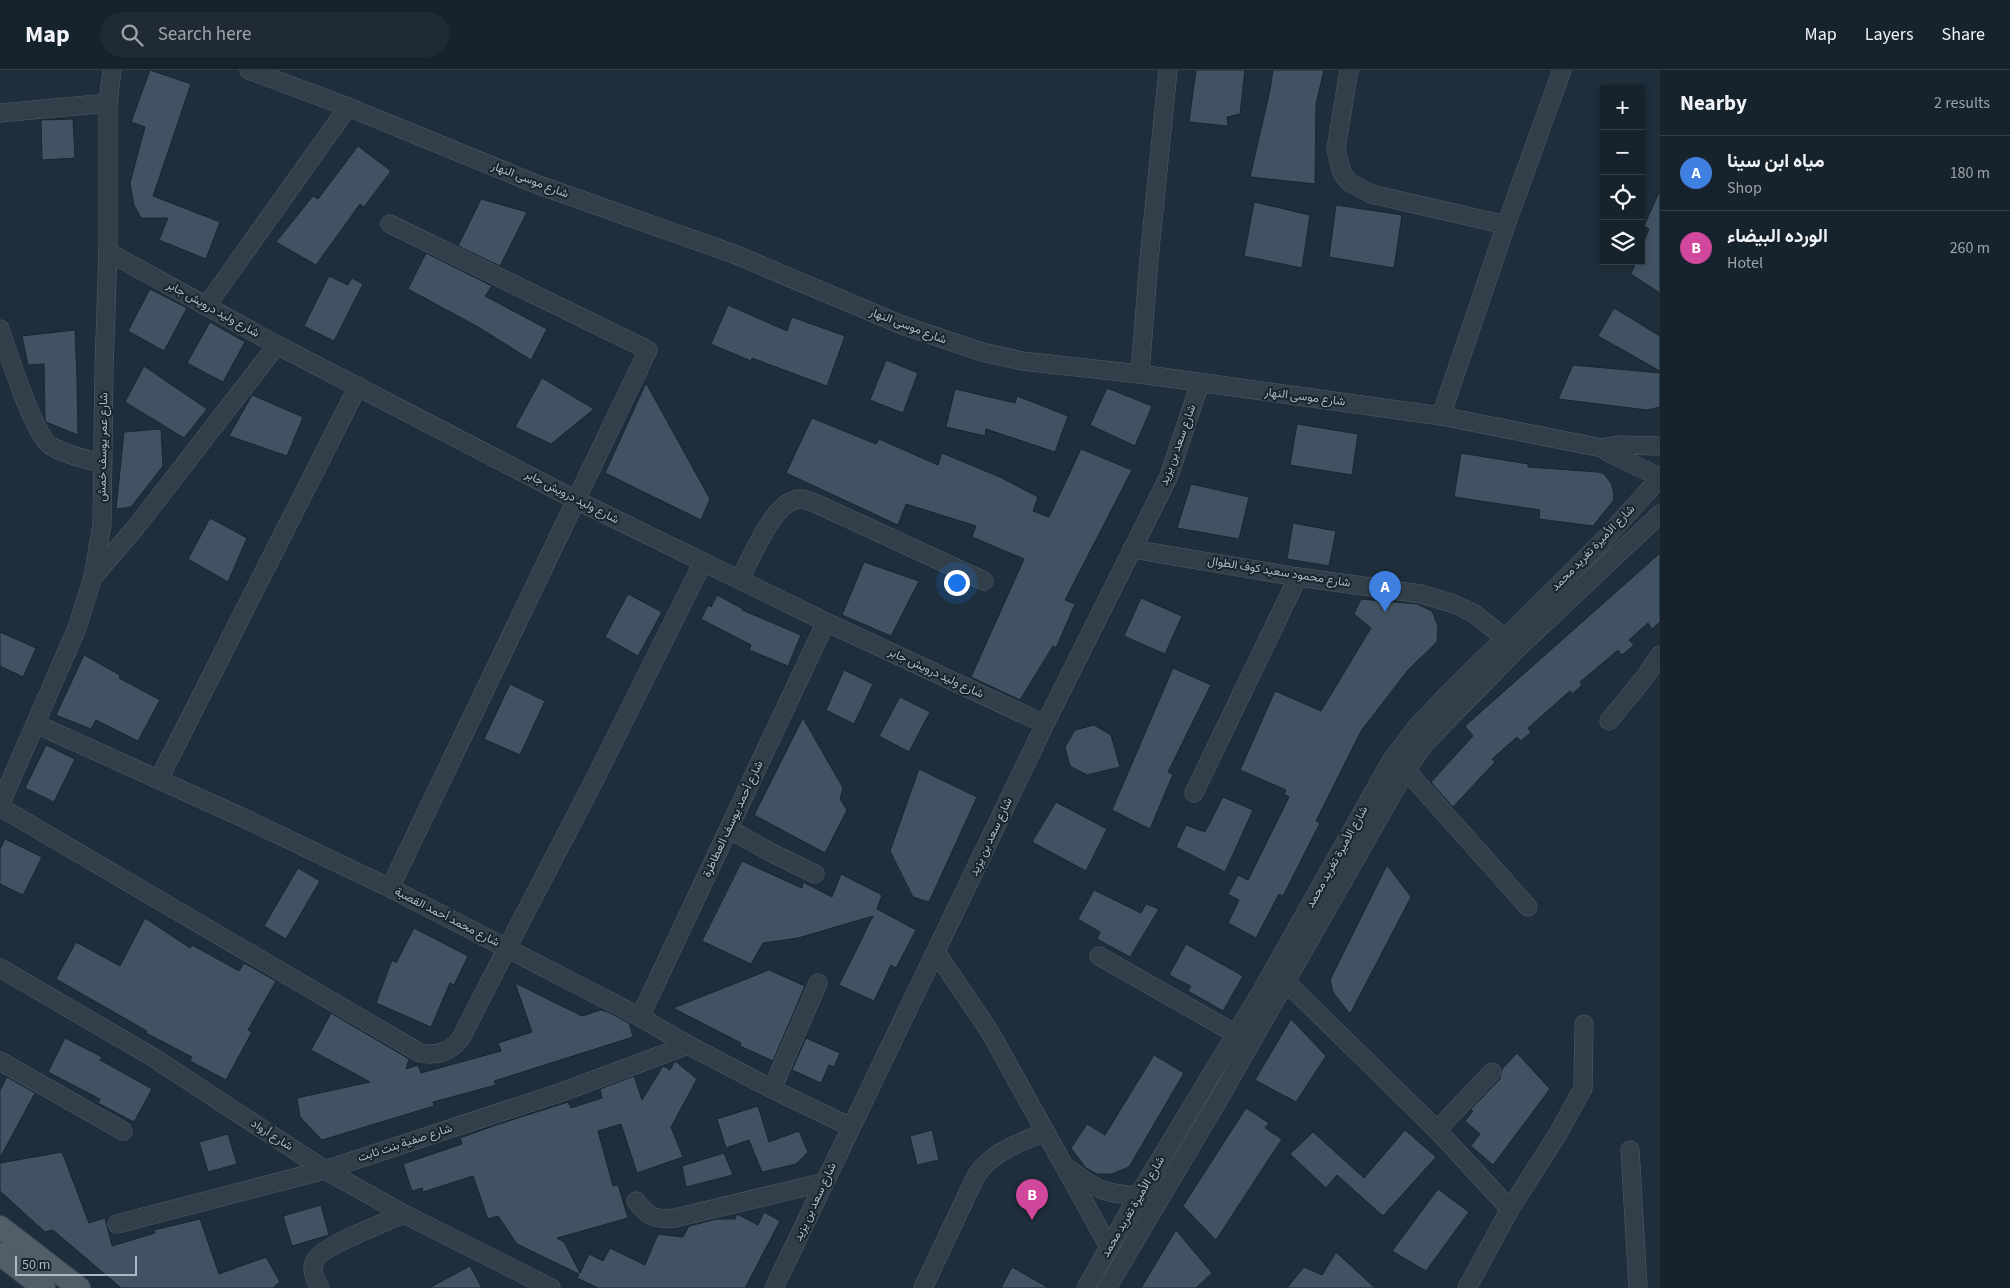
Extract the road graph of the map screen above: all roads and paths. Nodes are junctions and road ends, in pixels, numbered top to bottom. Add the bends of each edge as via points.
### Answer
1 (112, 70) edge
2 (249, 70) edge
3 (1168, 70) edge
4 (1349, 70) edge
5 (1562, 70) edge
6 (108, 102) junction
7 (348, 107) junction
8 (0, 113) edge
9 (390, 224) dead end
10 (1506, 225) junction
11 (108, 252) junction
12 (207, 305) junction
13 (0, 329) edge
14 (277, 345) junction
15 (1140, 374) junction
16 (1200, 383) junction
17 (358, 386) junction
18 (1441, 416) junction
19 (1660, 446) edge
20 (1602, 448) junction
21 (1660, 451) edge
22 (102, 464) junction
23 (1658, 479) edge
24 (576, 500) junction
25 (1660, 514) edge
26 (1132, 549) junction
27 (703, 562) junction
28 (93, 577) junction
29 (1298, 577) junction
30 (740, 579) junction
31 (984, 581) dead end
32 (826, 622) junction
33 (1504, 638) junction
34 (1660, 655) edge
35 (1609, 721) dead end
36 (36, 724) junction
37 (1045, 724) junction
38 (1406, 770) junction
39 (159, 779) junction
40 (1194, 793) dead end
41 (0, 806) edge
42 (729, 829) junction
43 (815, 874) dead end
44 (390, 888) junction
45 (1528, 907) dead end
46 (507, 948) junction
47 (936, 952) junction
48 (1099, 956) dead end
49 (0, 968) edge
50 (1286, 982) junction
51 (818, 983) dead end
52 (640, 1017) junction
53 (1584, 1024) dead end
54 (1236, 1034) junction
55 (688, 1045) junction
56 (0, 1060) edge
57 (1492, 1072) dead end
58 (772, 1089) junction
59 (851, 1127) junction
60 (1437, 1130) junction
61 (123, 1131) dead end
62 (1045, 1132) junction
63 (1630, 1150) dead end
64 (1063, 1164) junction
65 (325, 1170) junction
66 (825, 1182) junction
67 (1138, 1196) junction
68 (636, 1201) dead end
69 (1510, 1209) junction
70 (404, 1214) junction
71 (117, 1224) dead end
72 (0, 1227) edge
73 (1109, 1247) junction
74 (0, 1254) edge
75 (44, 1288) edge
76 (80, 1288) edge
77 (320, 1288) edge
78 (551, 1288) edge
79 (774, 1288) edge
80 (923, 1288) edge
81 (1086, 1288) edge
82 (1107, 1288) edge
83 (1466, 1288) edge
84 (1638, 1288) edge

1 - 6 street, شارع عمر يوسف خمش
2 - 7 street, شارع موسى النهار
3 - 15 street
4 - 10 street via 1336,149 1342,173 1350,182 1370,194
5 - 10 street
6 - 8 street
6 - 11 street, شارع عمر يوسف خمش
7 - 12 street
7 - 15 street, شارع موسى النهار via 536,184 734,254 950,342 1022,361
9 - 24 street via 648,350
10 - 18 street
11 - 12 street, شارع وليد درويش جابر
11 - 22 street, شارع عمر يوسف خمش
12 - 14 street, شارع وليد درويش جابر
13 - 22 street via 43,440 61,451
14 - 17 street, شارع وليد درويش جابر
14 - 28 street via 136,527
15 - 16 street, شارع موسى النهار
16 - 18 street, شارع موسى النهار
16 - 26 street, شارع سعد بن يزيد via 1169,476
17 - 24 street, شارع وليد درويش جابر
17 - 39 street
18 - 20 street, شارع موسى النهار
19 - 20 street, شارع موسى النهار
20 - 23 street, شارع موسى النهار
21 - 23 street via 1655,462
22 - 28 street, شارع عمر يوسف خمش via 102,524
23 - 33 street, شارع الأميرة تغريد محمد via 1602,542
24 - 27 street, شارع وليد درويش جابر
24 - 44 street
25 - 38 street, شارع الأميرة تغريد محمد via 1519,647 1426,742
26 - 29 street, شارع محمود سعيد كوف الطوال
26 - 37 street, شارع سعد بن يزيد
27 - 30 street, شارع وليد درويش جابر
27 - 46 street
28 - 36 street, شارع عمر يوسف خمش via 77,628
29 - 33 street, شارع محمود سعيد كوف الطوال via 1421,594 1446,601 1473,613
29 - 40 street
30 - 31 street via 780,509 798,499 815,503
30 - 32 street, شارع وليد درويش جابر
32 - 37 street, شارع وليد درويش جابر
32 - 42 street, شارع أحمد يوسف العطاطرة
33 - 54 street, شارع الأميرة تغريد محمد via 1420,723 1391,761
34 - 35 street
36 - 39 street, شارع محمد أحمد القصبة
36 - 41 street, شارع عمر يوسف خمش
37 - 47 street, شارع سعد بن يزيد
38 - 45 street
38 - 50 street, شارع الأميرة تغريد محمد
39 - 44 street, شارع محمد أحمد القصبة
41 - 46 street via 420,1053 442,1053 454,1047
42 - 43 street
42 - 52 street, شارع أحمد يوسف العطاطرة
44 - 46 street, شارع محمد أحمد القصبة
46 - 52 street, شارع محمد أحمد القصبة
47 - 59 street, شارع سعد بن يزيد
47 - 62 street via 990,1032
48 - 54 street
49 - 65 street, شارع أرواد via 151,1056
50 - 60 street
50 - 82 street, شارع الأميرة تغريد محمد
51 - 58 street
52 - 55 street, شارع محمد أحمد القصبة
53 - 69 street via 1583,1088
54 - 67 street, شارع الأميرة تغريد محمد
55 - 58 street, شارع محمد أحمد القصبة
55 - 65 street, شارع صفية بنت ثابت via 562,1092
56 - 61 street
57 - 60 street
58 - 59 street, شارع محمد أحمد القصبة
59 - 66 street, شارع سعد بن يزيد
60 - 69 street
62 - 64 street
62 - 80 street via 994,1155 983,1164
63 - 84 street
64 - 67 street via 1098,1190
64 - 73 street
65 - 70 street, شارع أرواد
65 - 71 street, شارع صفية بنت ثابت
66 - 68 street via 659,1220
66 - 79 street, شارع سعد بن يزيد
67 - 73 street, شارع الأميرة تغريد محمد
69 - 83 street
70 - 77 street via 318,1255 313,1272
70 - 78 street, شارع أرواد
72 - 76 main road
73 - 81 street, شارع الأميرة تغريد محمد
74 - 75 main road

